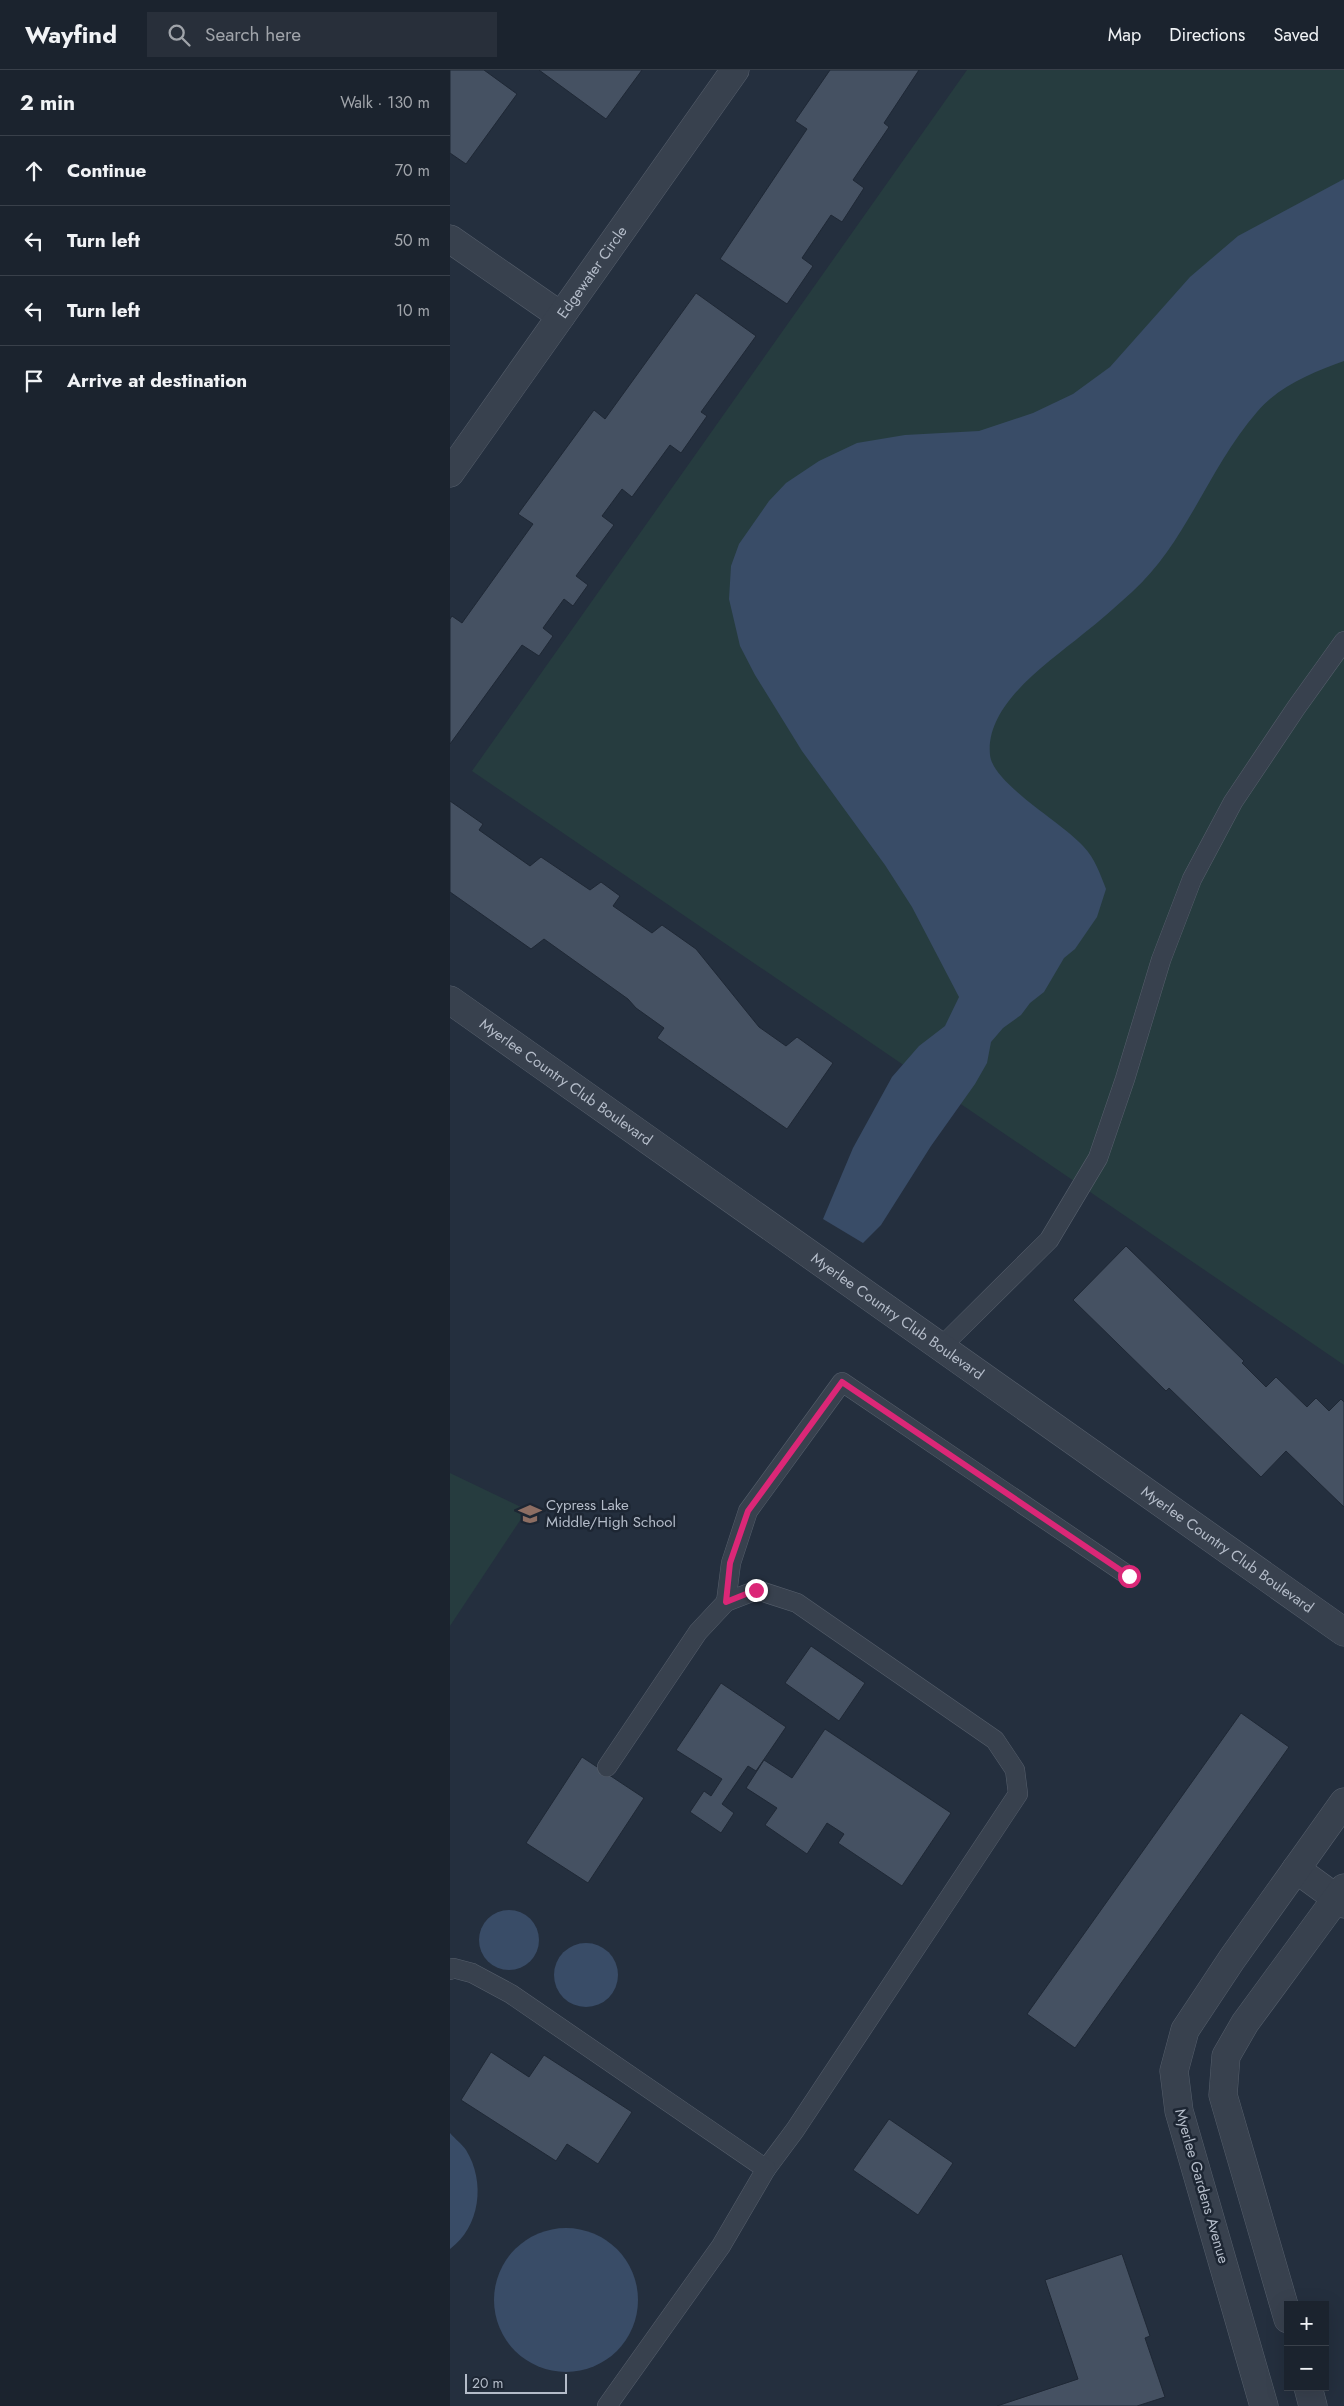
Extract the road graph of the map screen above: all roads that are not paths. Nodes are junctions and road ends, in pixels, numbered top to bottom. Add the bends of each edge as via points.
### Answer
1 (734, 70) edge
2 (450, 239) edge
3 (560, 316) junction
4 (450, 473) edge
5 (1344, 641) edge
6 (450, 1000) edge
7 (941, 1347) junction
8 (1129, 1576) dead end
9 (726, 1602) junction
10 (1344, 1632) edge
11 (606, 1767) dead end
12 (1344, 1802) edge
13 (1296, 1869) junction
14 (1341, 1897) edge
15 (450, 1970) edge
16 (766, 2169) junction
17 (1284, 2305) edge
18 (1309, 2391) edge
19 (607, 2406) edge
20 (1264, 2406) edge
21 (1313, 2406) edge

1 - 3 street, Edgewater Circle
2 - 3 street
3 - 4 street, Edgewater Circle
5 - 7 lane via 1233,802 1192,878 1161,960 1098,1158 1049,1240
6 - 7 street, Myerlee Country Club Boulevard
7 - 10 street, Myerlee Country Club Boulevard
8 - 9 lane via 842,1382 748,1511 730,1563
9 - 11 lane via 698,1632
9 - 16 lane via 756,1590 798,1603 995,1740 1015,1770 1018,1794
12 - 13 street, Myerlee Gardens Avenue
13 - 14 street
13 - 20 street, Myerlee Gardens Avenue via 1185,2030 1174,2072 1179,2111
14 - 17 street via 1245,2023 1226,2056 1223,2095
15 - 16 lane via 472,1973 510,1994
16 - 19 lane via 720,2246
18 - 21 street

